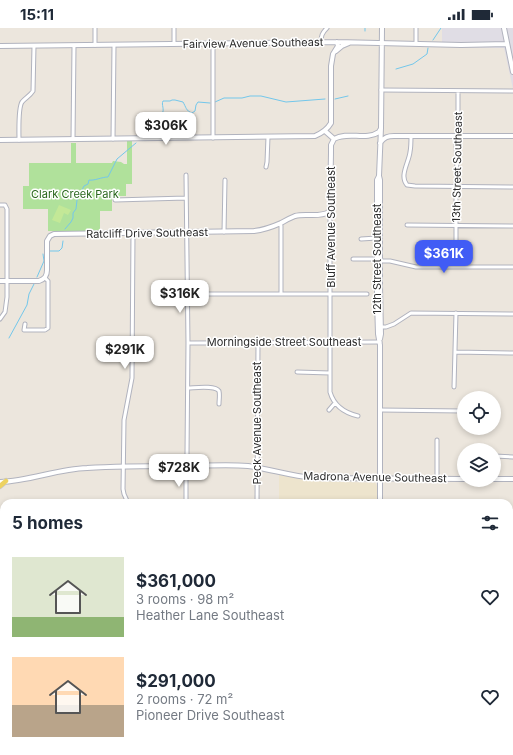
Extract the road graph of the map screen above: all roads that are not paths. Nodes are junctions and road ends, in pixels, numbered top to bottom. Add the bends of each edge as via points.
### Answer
1 (95, 28) edge
2 (174, 28) edge
3 (327, 28) edge
4 (382, 28) edge
5 (416, 28) edge
6 (504, 28) edge
7 (321, 42) junction
8 (337, 42) junction
9 (353, 42) junction
10 (382, 42) junction
11 (213, 43) junction
12 (416, 43) junction
13 (174, 44) junction
14 (507, 44) junction
15 (95, 45) junction
16 (114, 45) junction
17 (0, 46) edge
18 (34, 46) junction
19 (74, 46) junction
20 (335, 51) junction
21 (513, 72) edge
22 (381, 90) junction
23 (458, 91) junction
24 (513, 91) edge
25 (381, 128) junction
26 (325, 131) junction
27 (367, 136) junction
28 (394, 136) junction
29 (411, 136) junction
30 (457, 136) junction
31 (513, 136) edge
32 (268, 137) junction
33 (213, 138) junction
34 (73, 139) junction
35 (113, 139) junction
36 (334, 139) junction
37 (0, 140) edge
38 (19, 140) junction
39 (380, 144) junction
40 (266, 167) dead end
41 (186, 175) dead end
42 (379, 176) junction
43 (225, 180) dead end
44 (456, 186) junction
45 (513, 187) edge
46 (186, 198) junction
47 (115, 200) dead end
48 (0, 205) edge
49 (329, 212) junction
50 (280, 224) junction
51 (407, 225) dead end
52 (456, 226) junction
53 (513, 226) edge
54 (187, 232) junction
55 (224, 232) junction
56 (133, 233) junction
57 (377, 238) junction
58 (361, 239) dead end
59 (353, 259) dead end
60 (378, 260) junction
61 (456, 267) junction
62 (513, 267) edge
63 (45, 278) junction
64 (0, 281) edge
65 (7, 281) junction
66 (187, 294) junction
67 (281, 294) junction
68 (331, 294) junction
69 (367, 294) dead end
70 (456, 313) junction
71 (513, 314) edge
72 (0, 319) edge
73 (25, 324) dead end
74 (379, 327) junction
75 (331, 342) junction
76 (380, 342) junction
77 (188, 343) junction
78 (258, 343) junction
79 (455, 352) junction
80 (513, 353) edge
81 (297, 372) dead end
82 (330, 373) junction
83 (454, 387) dead end
84 (188, 388) junction
85 (335, 403) junction
86 (219, 404) dead end
87 (329, 410) dead end
88 (380, 410) junction
89 (457, 411) edge
90 (358, 416) dead end
91 (437, 440) dead end
92 (186, 454) dead end
93 (501, 456) edge
94 (513, 457) edge
95 (124, 466) junction
96 (257, 468) junction
97 (186, 474) dead end
98 (380, 478) junction
99 (437, 478) junction
100 (457, 479) edge
101 (501, 479) edge
102 (513, 479) edge
103 (0, 482) edge
104 (6, 482) junction
105 (0, 486) edge
106 (126, 499) edge
107 (186, 499) edge
108 (257, 499) edge
109 (380, 499) edge

1 - 15 street
2 - 13 street
3 - 7 street via 322,33
4 - 10 main road, 12th Street Southeast
5 - 12 street
6 - 14 main road
7 - 8 main road, Fairview Avenue Southeast
7 - 11 main road, Fairview Avenue Southeast
8 - 9 main road, Fairview Avenue Southeast
8 - 20 main road
9 - 10 main road, Fairview Avenue Southeast
9 - 20 main road
10 - 12 main road, Fairview Avenue Southeast
10 - 22 main road, 12th Street Southeast
11 - 13 main road, Fairview Avenue Southeast
11 - 33 street
12 - 14 main road, Fairview Avenue Southeast
13 - 16 main road, Fairview Avenue Southeast
14 - 21 main road
15 - 16 main road, Fairview Avenue Southeast
15 - 19 main road, Fairview Avenue Southeast
16 - 35 street
17 - 18 main road, Fairview Avenue Southeast
18 - 19 main road, Fairview Avenue Southeast
18 - 38 street via 33,91 20,107
19 - 34 street
20 - 26 main road via 331,66 331,121
22 - 23 street
22 - 25 main road, 12th Street Southeast
23 - 24 street
23 - 30 street, 13th Street Southeast
25 - 27 main road via 380,132
25 - 28 main road via 385,133
25 - 39 main road, 12th Street Southeast
26 - 32 main road via 311,136
26 - 36 main road
27 - 36 main road via 340,136
27 - 39 main road via 376,138
28 - 29 main road
28 - 39 main road via 386,137
29 - 30 main road
29 - 44 street via 404,182 415,186
30 - 31 main road
30 - 44 street, 13th Street Southeast
32 - 33 main road
32 - 40 street
33 - 35 main road
34 - 35 main road
34 - 38 main road
36 - 49 main road, Bluff Avenue Southeast via 331,145
37 - 38 main road
39 - 42 main road, 12th Street Southeast
41 - 46 street
42 - 57 main road, 12th Street Southeast
42 - 60 main road, 12th Street Southeast
43 - 55 street
44 - 45 street
44 - 52 street, 13th Street Southeast
46 - 47 street
46 - 54 street
48 - 65 street via 6,206 7,209
49 - 50 main road, Ratcliff Drive Southeast via 320,216 302,215
49 - 68 street, Bluff Avenue Southeast
50 - 55 main road, Ratcliff Drive Southeast via 259,231
50 - 67 street
51 - 52 street
52 - 53 street
52 - 61 street, 13th Street Southeast
54 - 55 main road, Ratcliff Drive Southeast
54 - 56 main road, Ratcliff Drive Southeast
54 - 66 street
56 - 63 main road, Ratcliff Drive Southeast via 52,235 47,241
56 - 95 street via 132,378 124,420
57 - 58 street
57 - 60 main road, 12th Street Southeast
59 - 60 street
60 - 61 street via 416,267
60 - 74 main road, 12th Street Southeast
61 - 62 street
63 - 65 main road via 40,281
63 - 73 street via 48,281 48,328 24,330
64 - 65 main road
65 - 72 street via 5,312
66 - 67 street
66 - 77 street
67 - 68 street
68 - 69 street
68 - 75 street, Bluff Avenue Southeast
70 - 71 street
70 - 74 street via 411,313 394,324
70 - 79 street
74 - 76 main road, 12th Street Southeast
75 - 76 street, Morningside Street Southeast
75 - 78 street, Morningside Street Southeast
75 - 82 street, Bluff Avenue Southeast
76 - 88 main road, 12th Street Southeast
77 - 78 street, Morningside Street Southeast
77 - 84 street
78 - 96 street, Peck Avenue Southeast
79 - 80 street
79 - 83 street
81 - 82 street
82 - 85 street, Bluff Avenue Southeast via 330,392
84 - 86 street via 216,389
84 - 92 street
85 - 87 street
85 - 90 street via 348,413
88 - 89 street
88 - 98 main road, 12th Street Southeast
91 - 99 street
93 - 94 street
95 - 96 main road, Madrona Avenue Southeast
95 - 104 main road, Madrona Avenue Southeast via 67,470
95 - 106 street via 123,489
96 - 98 main road, Madrona Avenue Southeast via 308,478
96 - 108 street, Peck Avenue Southeast
97 - 107 street
98 - 99 main road, Madrona Avenue Southeast
98 - 109 main road, 12th Street Southeast
99 - 100 main road, Madrona Avenue Southeast
101 - 102 main road
103 - 104 main road, Madrona Avenue Southeast
104 - 105 main road

